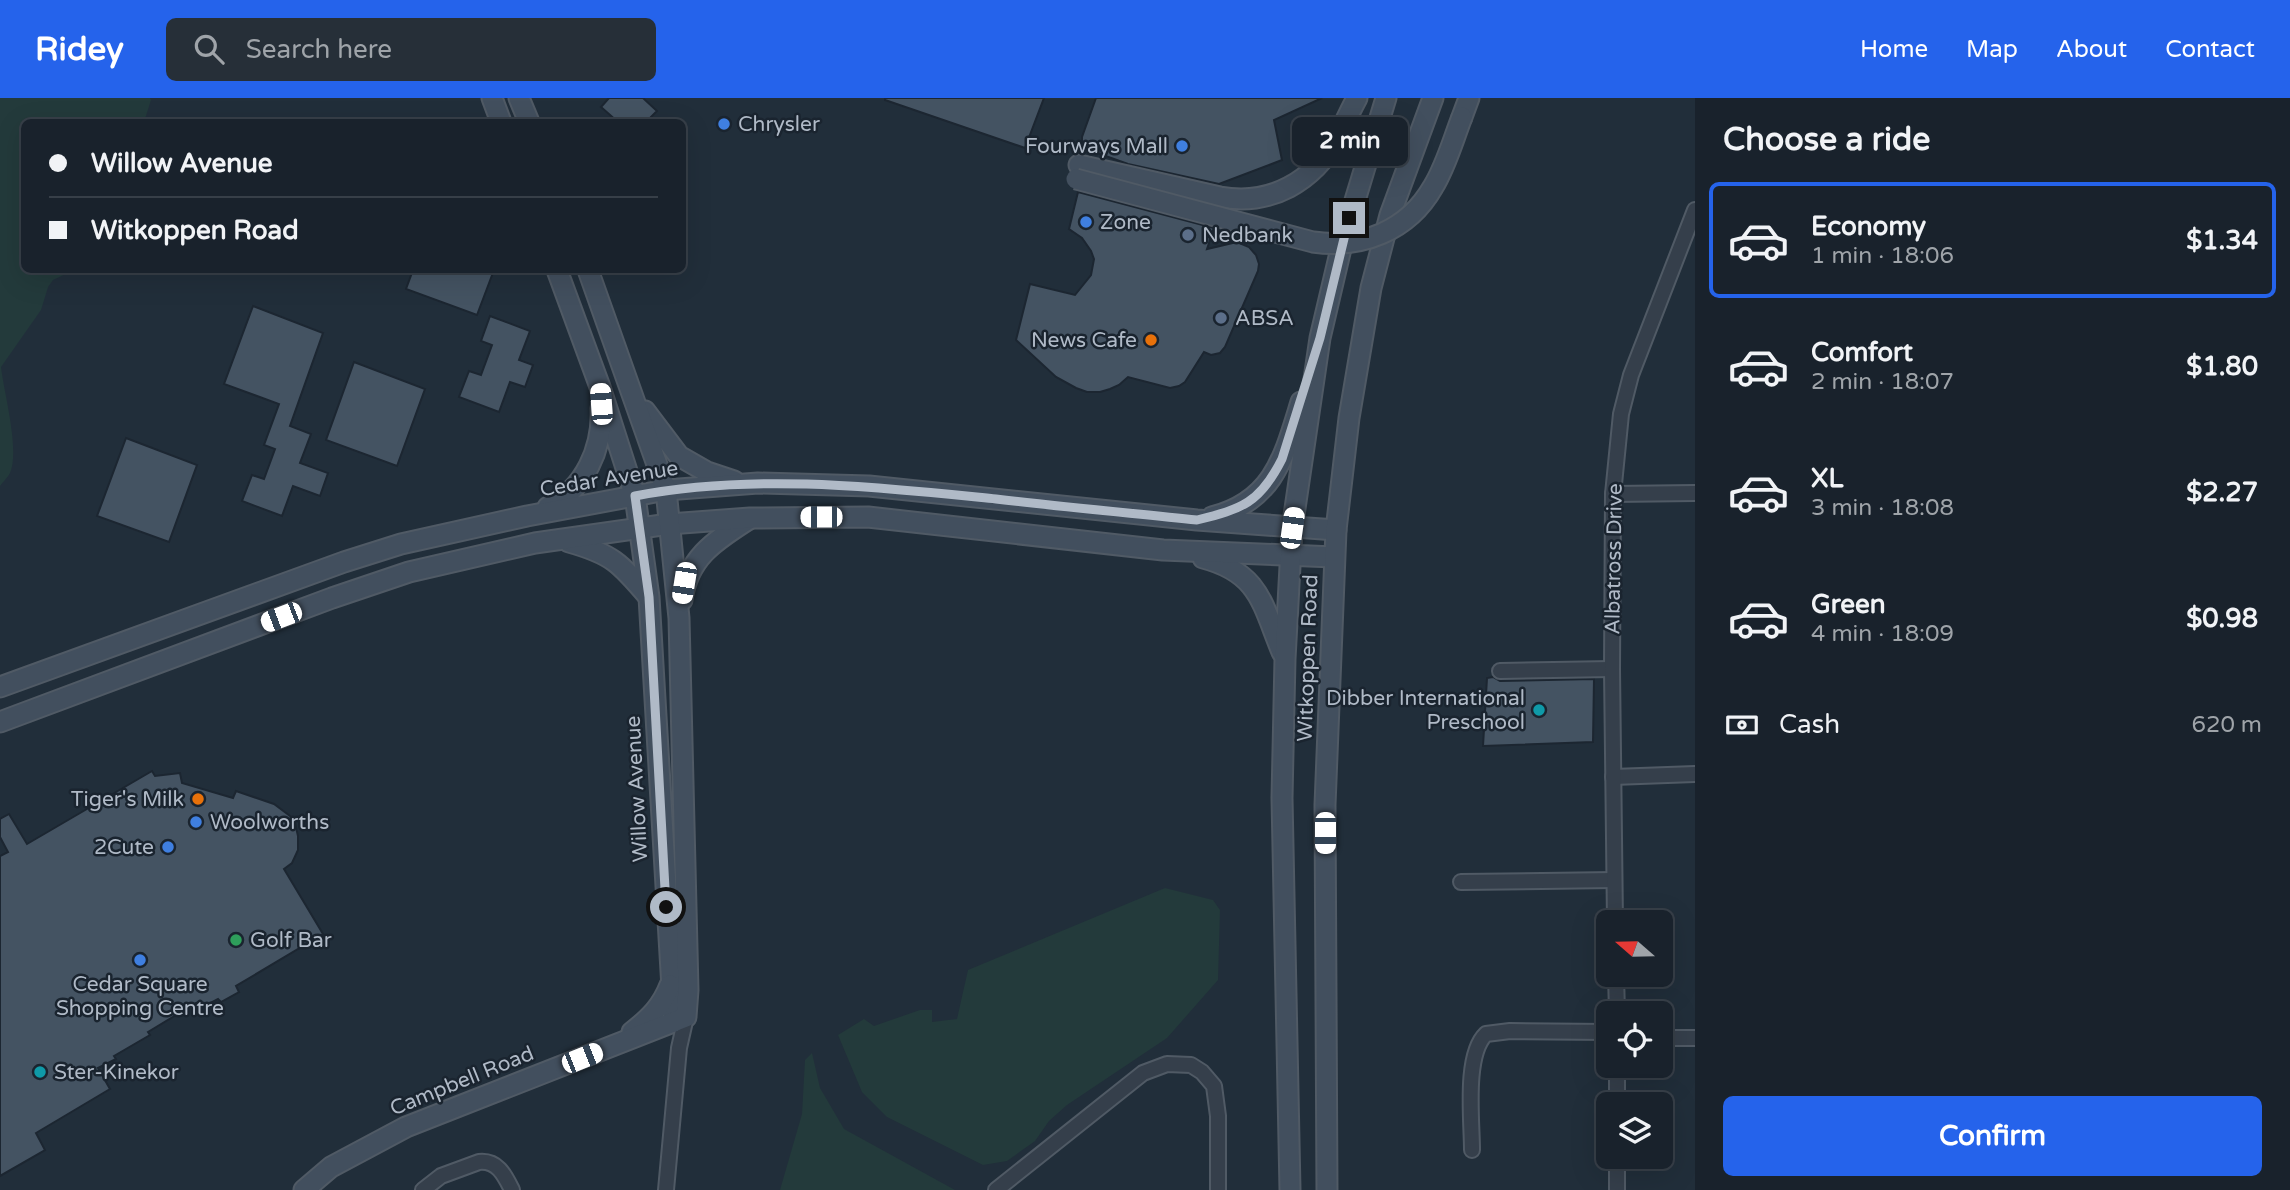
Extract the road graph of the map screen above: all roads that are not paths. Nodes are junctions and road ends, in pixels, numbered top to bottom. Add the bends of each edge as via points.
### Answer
1 (492, 98) edge
2 (519, 98) edge
3 (1357, 98) edge
4 (1386, 98) edge
5 (1433, 98) edge
6 (1465, 107) edge
7 (500, 119) edge
8 (528, 119) edge
9 (1695, 210) edge
10 (558, 273) edge
11 (589, 273) edge
12 (1320, 338) junction
13 (600, 387) junction
14 (633, 393) junction
15 (758, 483) junction
16 (666, 490) junction
17 (1695, 493) edge
18 (1613, 494) junction
19 (635, 496) junction
20 (527, 516) junction
21 (750, 518) junction
22 (1197, 520) junction
23 (669, 524) junction
24 (640, 528) junction
25 (1292, 528) junction
26 (1336, 530) junction
27 (562, 540) junction
28 (1163, 550) junction
29 (1290, 555) junction
30 (1334, 557) junction
31 (649, 597) junction
32 (679, 618) junction
33 (1285, 659) junction
34 (1612, 669) junction
35 (1500, 671) dead end
36 (0, 687) edge
37 (0, 722) edge
38 (1695, 774) edge
39 (1613, 777) junction
40 (1614, 880) junction
41 (1461, 882) dead end
42 (1615, 910) edge
43 (670, 985) junction
44 (680, 1019) junction
45 (1596, 1032) edge
46 (1673, 1038) edge
47 (1695, 1038) edge
48 (608, 1048) junction
49 (1472, 1150) dead end
50 (1616, 1169) edge
51 (304, 1190) edge
52 (423, 1190) edge
53 (512, 1190) edge
54 (666, 1190) edge
55 (996, 1190) edge
56 (1218, 1190) edge
57 (1290, 1190) edge
58 (1327, 1190) edge
59 (1616, 1190) edge

1 - 7 main road
2 - 8 main road
3 - 6 main road, bridge via 1337,138 1315,167 1287,189 1260,198 1239,200 1078,172 1313,243 1350,244 1390,232 1415,212 1433,187
4 - 12 main road, Witkoppen Road via 1343,240
5 - 26 main road, Witkoppen Road via 1390,215 1371,288
9 - 18 street, Albatross Drive via 1631,375 1621,414
10 - 13 main road
11 - 14 main road
12 - 22 main road via 1290,438 1272,478 1231,512
12 - 25 main road, Witkoppen Road
13 - 19 main road, Willow Avenue
13 - 20 main road via 602,421 584,475 565,497
14 - 15 main road via 679,456 730,481
14 - 16 main road, Willow Avenue
15 - 16 main road, Cedar Avenue
15 - 22 main road, Cedar Avenue via 869,486
16 - 19 main road, Cedar Avenue
16 - 23 main road, Willow Avenue
17 - 18 street
18 - 34 street, Albatross Drive
19 - 20 main road, Cedar Avenue
19 - 24 main road, Willow Avenue
20 - 36 main road, Cedar Avenue via 401,544 344,562
21 - 23 main road
21 - 28 main road via 868,517
21 - 32 main road via 706,549 694,564 684,583
22 - 25 main road, Cedar Avenue
23 - 24 main road
23 - 32 main road, Willow Avenue
24 - 27 main road
24 - 31 main road, Willow Avenue
25 - 26 main road, Cedar Avenue
25 - 29 main road, Witkoppen Road
26 - 30 main road, Witkoppen Road
27 - 31 main road via 606,554
27 - 37 main road via 409,572
28 - 29 main road
28 - 33 main road via 1217,562 1241,574 1256,589
29 - 30 main road
29 - 33 main road, Witkoppen Road
30 - 58 main road, Witkoppen Road via 1325,805
31 - 43 main road, Willow Avenue
32 - 44 main road, Willow Avenue via 687,966
33 - 57 main road, Witkoppen Road via 1282,798
34 - 35 street
34 - 39 street, Albatross Drive
38 - 39 street
39 - 40 street, Albatross Drive
40 - 41 street
40 - 42 street, Albatross Drive
43 - 44 main road, Willow Avenue
43 - 48 main road via 646,1021
44 - 48 main road, Campbell Road
44 - 54 street, Willow Avenue
45 - 49 street via 1486,1034 1473,1060
46 - 47 street
48 - 51 main road, Campbell Road via 406,1127 331,1167
50 - 59 street
52 - 53 street via 440,1176 486,1161 498,1167
55 - 56 street via 1143,1073 1167,1064 1191,1065 1214,1086

